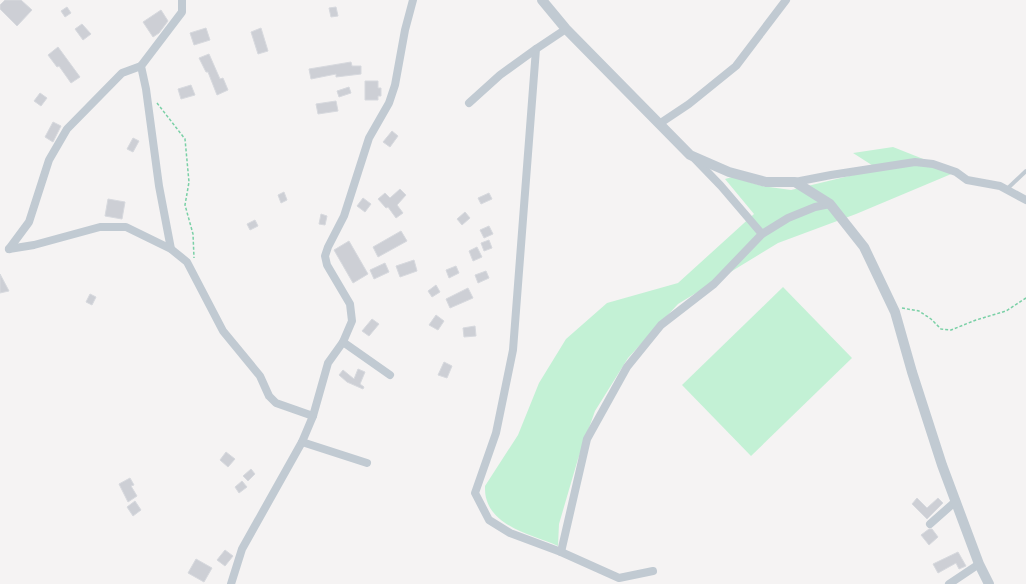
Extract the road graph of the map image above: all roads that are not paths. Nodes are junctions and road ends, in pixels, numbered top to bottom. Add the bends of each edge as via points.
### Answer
1 (182, 0) edge
2 (413, 0) edge
3 (786, 0) edge
4 (545, 2) edge
5 (566, 29) junction
6 (536, 49) junction
7 (141, 66) junction
8 (469, 103) dead end
9 (659, 124) junction
10 (690, 155) junction
11 (1026, 171) edge
12 (795, 182) junction
13 (1007, 189) junction
14 (1026, 200) edge
15 (830, 204) junction
16 (762, 234) junction
17 (171, 249) junction
18 (343, 342) junction
19 (390, 375) dead end
20 (313, 416) junction
21 (302, 442) junction
22 (367, 463) dead end
23 (956, 501) junction
24 (930, 524) dead end
25 (561, 552) junction
26 (979, 564) junction
27 (652, 571) dead end
28 (231, 584) edge
29 (949, 584) edge
30 (989, 584) edge

1 - 7 street via 182,12
2 - 18 street via 395,85 389,102 369,138 344,216 325,256 327,265 350,304 352,321
3 - 9 street via 736,66 689,104
4 - 5 street
5 - 6 street
5 - 9 street
6 - 8 street via 500,75
6 - 25 street via 513,350 496,433 475,492 488,520 510,534
7 - 17 street
7 - 17 street via 122,73 67,129 49,160 29,222 9,249 100,227 126,227
9 - 10 street
10 - 12 street via 729,172 766,182
10 - 16 street via 722,186
11 - 13 lane
12 - 13 street via 915,162 933,164 956,172 967,180
12 - 15 street
13 - 14 street
15 - 16 street via 788,218
15 - 23 street via 864,247 895,312 912,372
16 - 25 street via 714,284 661,325 627,367 587,439
17 - 20 street via 187,262 223,331 260,376 269,396 276,403
18 - 19 street
18 - 20 street via 328,363
20 - 21 street
21 - 22 street
21 - 28 street via 242,549
23 - 24 street
23 - 26 street
25 - 27 street via 619,578
26 - 29 street
26 - 30 street

